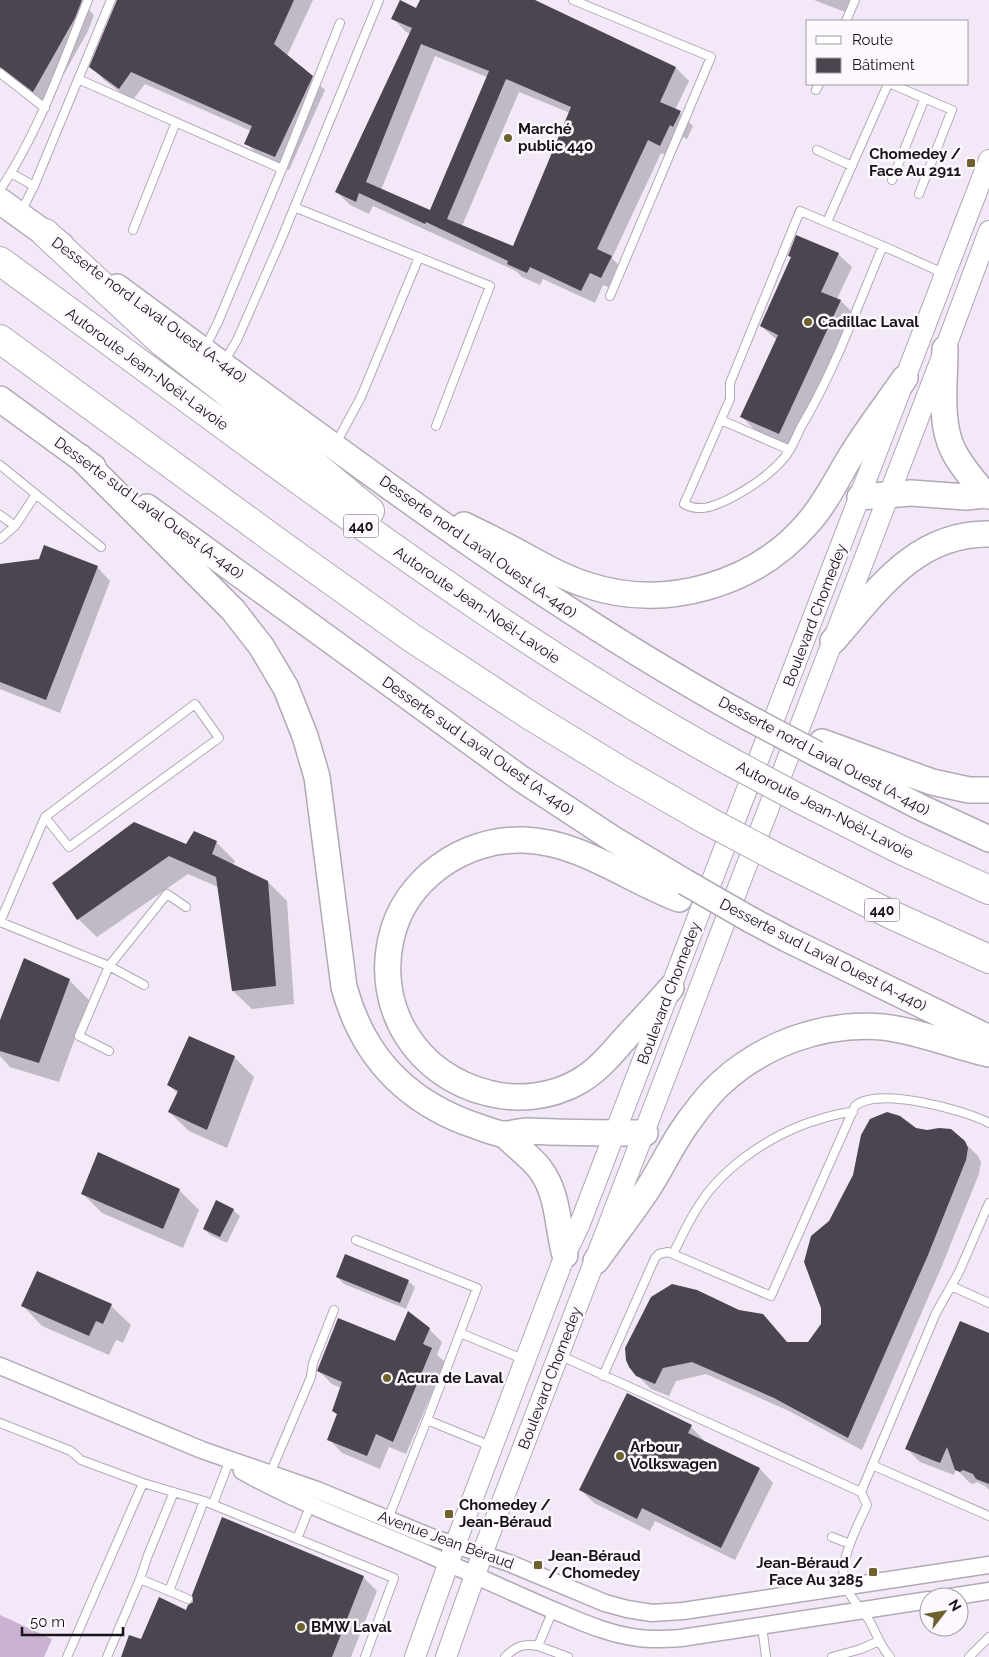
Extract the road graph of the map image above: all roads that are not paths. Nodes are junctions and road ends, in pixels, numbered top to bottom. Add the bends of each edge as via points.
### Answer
1 (88, 0) edge
2 (111, 0) edge
3 (379, 0) edge
4 (573, 0) edge
5 (855, 0) edge
6 (846, 20) edge
7 (340, 23) dead end
8 (0, 74) edge
9 (78, 79) junction
10 (889, 85) edge
11 (892, 85) edge
12 (925, 98) junction
13 (45, 108) junction
14 (176, 122) junction
15 (817, 150) dead end
16 (989, 160) edge
17 (852, 166) junction
18 (282, 169) junction
19 (11, 173) junction
20 (892, 180) dead end
21 (34, 186) junction
22 (0, 190) edge
23 (919, 194) dead end
24 (294, 207) junction
25 (10, 208) edge
26 (827, 222) junction
27 (133, 230) dead end
28 (989, 231) edge
29 (45, 234) junction
30 (883, 246) junction
31 (419, 257) junction
32 (984, 258) edge
33 (0, 261) edge
34 (945, 274) junction
35 (610, 296) dead end
36 (0, 339) edge
37 (946, 349) junction
38 (0, 357) edge
39 (213, 357) junction
40 (905, 378) junction
41 (0, 399) edge
42 (721, 420) junction
43 (436, 426) dead end
44 (334, 446) junction
45 (147, 447) junction
46 (790, 450) junction
47 (80, 457) junction
48 (0, 465) edge
49 (384, 483) junction
50 (36, 494) junction
51 (889, 494) junction
52 (987, 496) edge
53 (860, 497) junction
54 (0, 515) edge
55 (15, 526) junction
56 (989, 534) edge
57 (0, 539) edge
58 (100, 547) dead end
59 (521, 636) junction
60 (833, 641) junction
61 (819, 748) junction
62 (989, 790) edge
63 (45, 817) junction
64 (989, 839) edge
65 (682, 890) junction
66 (989, 890) edge
67 (186, 907) dead end
68 (989, 959) edge
69 (109, 966) junction
70 (144, 985) dead end
71 (671, 988) junction
72 (989, 1038) edge
73 (109, 1051) dead end
74 (989, 1054) edge
75 (853, 1112) junction
76 (989, 1123) edge
77 (615, 1133) junction
78 (645, 1133) junction
79 (504, 1134) junction
80 (989, 1203) edge
81 (356, 1240) dead end
82 (673, 1254) junction
83 (565, 1255) junction
84 (596, 1261) junction
85 (951, 1286) junction
86 (989, 1303) edge
87 (334, 1310) dead end
88 (460, 1333) junction
89 (559, 1356) junction
90 (525, 1360) junction
91 (0, 1366) edge
92 (603, 1376) junction
93 (427, 1420) junction
94 (0, 1423) edge
95 (493, 1446) junction
96 (230, 1462) junction
97 (872, 1465) junction
98 (268, 1479) junction
99 (143, 1483) junction
100 (174, 1492) junction
101 (861, 1492) junction
102 (314, 1497) junction
103 (204, 1501) junction
104 (213, 1504) junction
105 (989, 1516) edge
106 (388, 1519) junction
107 (832, 1537) dead end
108 (297, 1539) junction
109 (850, 1544) junction
110 (452, 1554) junction
111 (483, 1554) junction
112 (989, 1565) edge
113 (475, 1576) junction
114 (140, 1579) junction
115 (846, 1587) junction
116 (169, 1591) junction
117 (989, 1591) edge
118 (969, 1594) edge
119 (188, 1599) dead end
120 (919, 1601) edge
121 (553, 1610) junction
122 (860, 1610) junction
123 (762, 1626) junction
124 (989, 1637) edge
125 (879, 1641) junction
126 (538, 1646) junction
127 (971, 1656) edge
128 (67, 1657) edge
129 (107, 1657) edge
130 (365, 1657) edge
131 (415, 1657) edge
132 (446, 1657) edge
133 (505, 1657) edge
134 (568, 1657) edge
135 (766, 1657) edge
136 (832, 1657) edge
137 (890, 1657) edge

1 - 13 lane
2 - 9 lane
3 - 24 lane
4 - 35 lane via 711,57
5 - 6 lane
7 - 18 lane
8 - 13 lane
9 - 14 lane
9 - 21 lane
10 - 17 lane
11 - 12 lane
12 - 20 lane
12 - 23 lane via 952,110
13 - 19 lane
14 - 18 lane
14 - 27 lane
15 - 17 lane
16 - 34 street, Boulevard Chomedey
17 - 26 lane
18 - 39 lane via 218,322
19 - 21 lane
19 - 22 lane
21 - 25 lane
24 - 31 lane
24 - 39 lane via 230,353
25 - 29 main road, Desserte nord Laval Ouest (A-440)
26 - 30 lane
26 - 42 lane via 800,211 730,383 730,398
28 - 32 street, Boulevard Chomedey
29 - 39 main road, Desserte nord Laval Ouest (A-440)
29 - 59 highway via 162,342
30 - 34 lane
30 - 46 lane via 825,384
31 - 43 lane via 490,286
31 - 44 lane via 361,397
32 - 37 street, Boulevard Chomedey
33 - 59 highway, Autoroute Jean-Noël-Lavoie / 440 via 370,532
34 - 40 street, Boulevard Chomedey
36 - 45 highway, 440
37 - 51 street, Boulevard Chomedey
37 - 52 main road via 944,417 947,434 956,456
38 - 45 highway
39 - 44 main road, Desserte nord Laval Ouest (A-440)
40 - 49 main road via 800,533 755,567 716,585 686,592 631,594 580,583
40 - 53 street, Boulevard Chomedey
41 - 47 main road, Desserte sud Laval Ouest (A-440)
42 - 46 lane
42 - 46 lane via 684,504 689,507 704,508 738,494 762,479
44 - 49 main road, Desserte nord Laval Ouest (A-440)
45 - 68 highway, 440, bridge via 431,651 606,762 776,857 876,908
47 - 65 main road, Desserte sud Laval Ouest (A-440) via 520,778 613,839
47 - 79 main road via 233,610 261,646 286,688 315,771 344,986 367,1044 390,1073 420,1098 451,1116
48 - 50 lane
49 - 61 main road, Desserte nord Laval Ouest (A-440), bridge via 482,553 670,673 749,718
50 - 55 lane
50 - 58 lane
51 - 52 main road
51 - 53 main road
51 - 60 street, Boulevard Chomedey
53 - 71 street, Boulevard Chomedey
54 - 55 lane
55 - 57 lane
56 - 60 main road via 952,538 916,555 886,581
59 - 66 highway, Autoroute Jean-Noël-Lavoie / 440, bridge via 731,762 901,850
60 - 78 street, Boulevard Chomedey
61 - 62 main road via 932,782 969,790
61 - 64 main road, Desserte nord Laval Ouest (A-440) via 898,796
63 - 63 lane via 195,704 219,738 69,846
63 - 69 lane via 0,922
65 - 71 main road via 666,894 563,847 522,840 488,844 454,857 418,886 395,927 388,963 394,1010 420,1054 450,1079 472,1089 507,1097 544,1095 582,1079 605,1062
65 - 72 main road, Desserte sud Laval Ouest (A-440)
67 - 69 lane via 167,894
69 - 70 lane
69 - 73 lane via 79,1036
71 - 77 street, Boulevard Chomedey
74 - 84 main road via 905,1030 868,1026 816,1032 771,1049 740,1067 703,1103 648,1189
75 - 76 lane via 865,1100 913,1100 939,1105
75 - 82 lane via 796,1128 753,1151 727,1173 698,1205
75 - 82 lane via 771,1296
77 - 78 main road
77 - 79 main road via 520,1131
77 - 83 street, Boulevard Chomedey
78 - 84 street, Boulevard Chomedey
79 - 83 main road via 534,1162 550,1185
80 - 85 lane
81 - 88 lane via 477,1288
82 - 92 lane via 664,1252 655,1258
83 - 90 street, Boulevard Chomedey
84 - 89 street, Boulevard Chomedey
85 - 86 lane
85 - 97 lane via 936,1313
87 - 98 lane via 312,1363 311,1377
88 - 90 lane
88 - 93 lane
89 - 92 lane
89 - 111 street, Boulevard Chomedey
90 - 95 street, Boulevard Chomedey
91 - 96 street, Avenue Jean Béraud
92 - 101 lane
93 - 95 lane
93 - 106 lane
94 - 99 lane via 71,1452 81,1460
95 - 110 street, Boulevard Chomedey
96 - 98 street, Avenue Jean Béraud
96 - 104 lane
97 - 101 lane
97 - 105 lane
98 - 102 street, Avenue Jean Béraud
99 - 100 lane
99 - 128 lane
100 - 103 lane
100 - 114 lane
101 - 109 lane via 866,1504
102 - 106 street, Avenue Jean Béraud
102 - 108 lane
102 - 110 street, Avenue Jean Béraud
103 - 104 lane
103 - 116 lane
104 - 108 lane
106 - 110 street, Avenue Jean Béraud
107 - 109 lane
108 - 130 lane via 394,1578
109 - 115 lane via 844,1567
110 - 111 street, Avenue Jean Béraud
110 - 113 street, Avenue Jean Béraud
110 - 131 street, Boulevard Chomedey
111 - 113 street, Boulevard Chomedey
111 - 115 street, Avenue Jean Béraud via 612,1605 652,1613
112 - 115 street, Avenue Jean Béraud
113 - 121 street, Avenue Jean Béraud
113 - 132 street, Boulevard Chomedey
114 - 116 lane
114 - 129 lane
115 - 122 lane
116 - 119 lane
117 - 118 street
120 - 122 street, Avenue Jean Béraud
121 - 123 street, Avenue Jean Béraud via 608,1632 647,1639 681,1638
121 - 126 lane
122 - 123 street, Avenue Jean Béraud
122 - 125 lane
123 - 135 lane
124 - 127 lane
125 - 136 lane
125 - 137 lane
126 - 133 lane via 524,1644
126 - 134 lane

